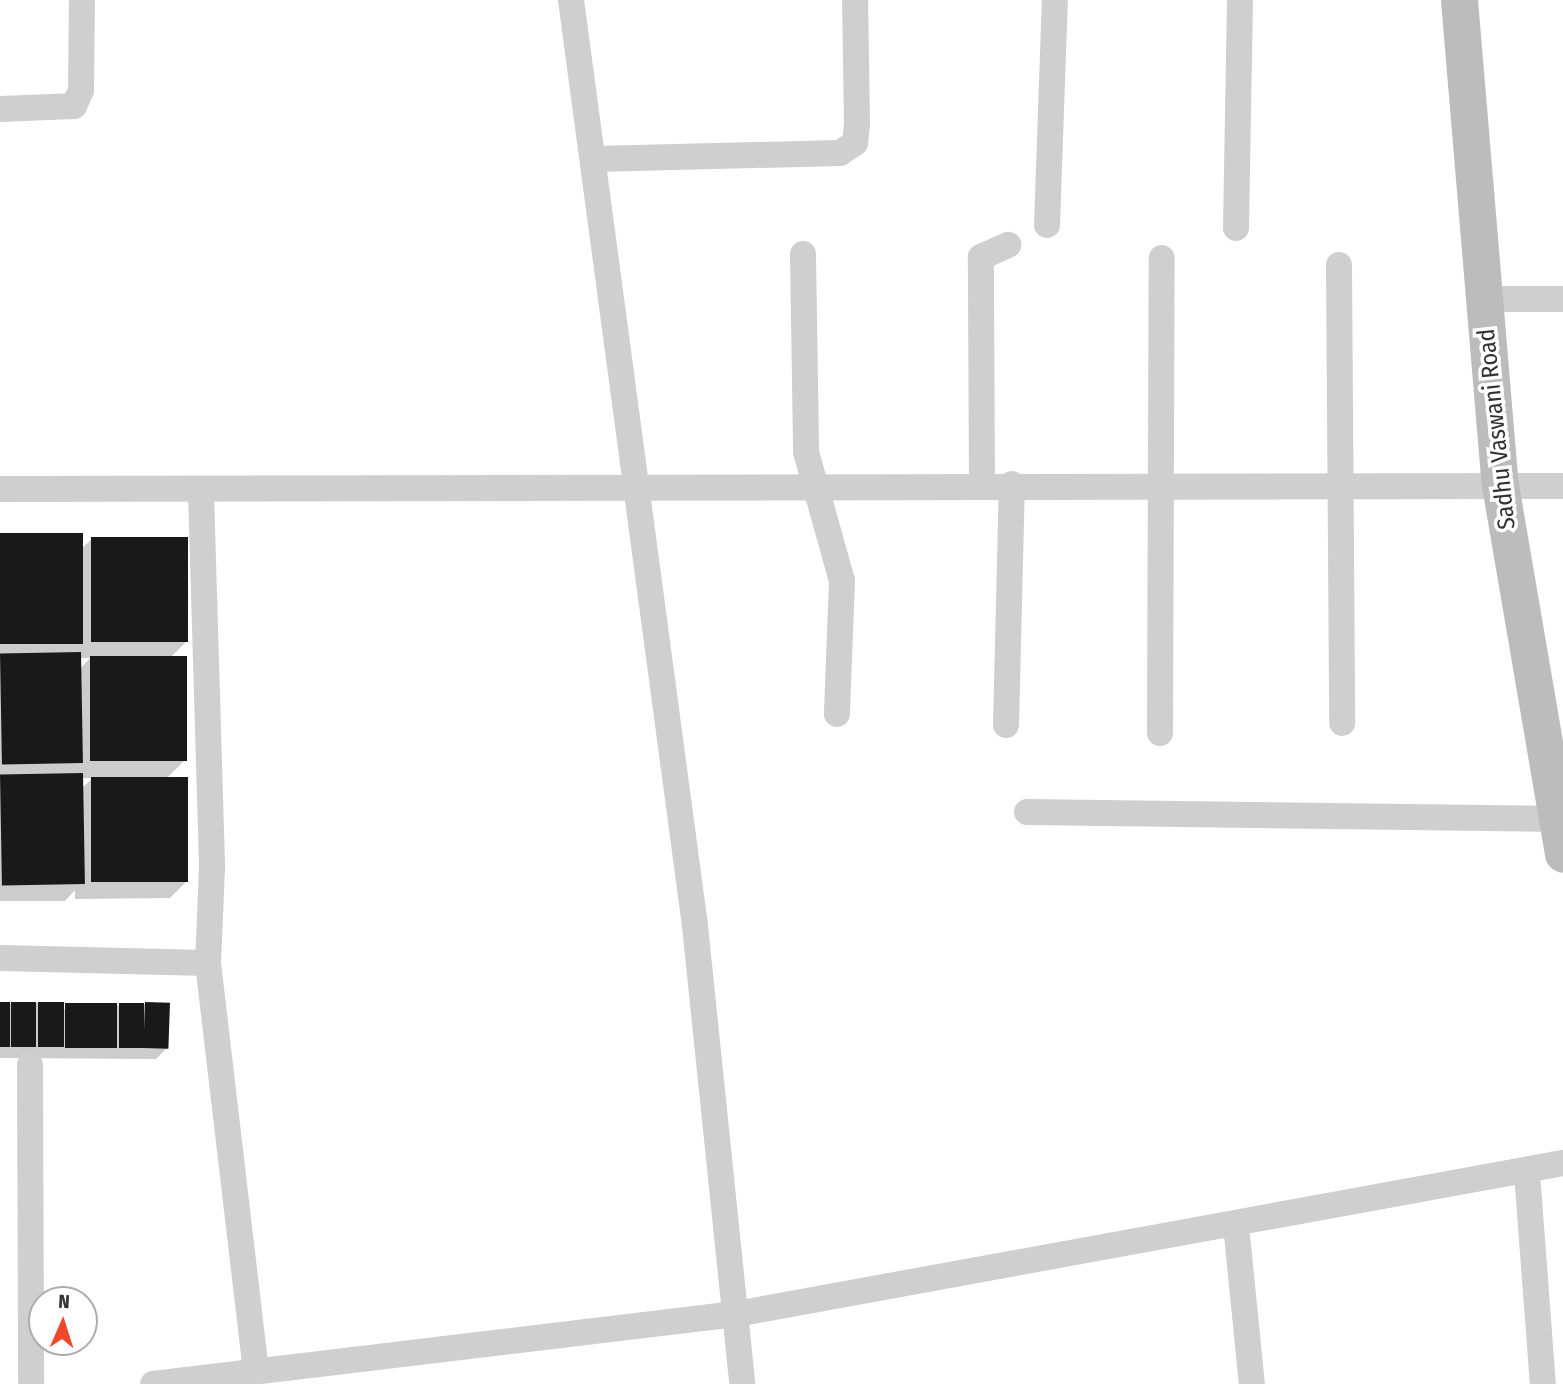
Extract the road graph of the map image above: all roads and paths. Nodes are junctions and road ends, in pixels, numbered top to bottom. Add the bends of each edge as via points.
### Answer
1 (82, 0) edge
2 (571, 0) edge
3 (855, 0) edge
4 (1055, 0) edge
5 (1240, 0) edge
6 (1459, 0) edge
7 (0, 108) edge
8 (595, 159) junction
9 (1047, 225) dead end
10 (1236, 228) dead end
11 (1008, 245) dead end
12 (803, 254) dead end
13 (1162, 258) dead end
14 (1339, 265) dead end
15 (1484, 299) junction
16 (1563, 299) edge
17 (636, 483) junction
18 (812, 483) junction
19 (982, 484) junction
20 (1012, 484) junction
21 (1163, 484) junction
22 (1340, 484) junction
23 (1500, 485) junction
24 (1563, 486) edge
25 (0, 489) edge
26 (201, 493) junction
27 (837, 714) dead end
28 (1342, 723) dead end
29 (1006, 725) dead end
30 (1160, 733) dead end
31 (1027, 813) dead end
32 (1557, 819) junction
33 (1563, 854) edge
34 (0, 958) edge
35 (208, 963) junction
36 (30, 1065) dead end
37 (1563, 1163) edge
38 (1527, 1173) junction
39 (1236, 1225) junction
40 (736, 1314) junction
41 (257, 1371) junction
42 (192, 1382) edge
43 (31, 1384) edge
44 (153, 1384) edge
45 (741, 1384) edge
46 (1252, 1384) edge
47 (1543, 1384) edge

1 - 7 street via 81,90 74,106
2 - 8 street
3 - 8 street via 857,123 855,143 840,153
4 - 9 street
5 - 10 street
6 - 15 street, Sadhu Vaswani Road
8 - 17 street
11 - 19 street via 981,257
12 - 18 street
13 - 21 street
14 - 22 street
15 - 16 street
15 - 23 street, Sadhu Vaswani Road
17 - 18 street
17 - 26 street
17 - 40 street via 695,926
18 - 19 street
18 - 27 street via 842,581
19 - 20 street
20 - 21 street
20 - 29 street
21 - 22 street
21 - 30 street
22 - 23 street
22 - 28 street
23 - 24 street
23 - 32 street, Sadhu Vaswani Road
25 - 26 street
26 - 35 street via 212,868
31 - 32 street
32 - 33 street, Sadhu Vaswani Road
34 - 35 street
35 - 41 street
36 - 43 street
37 - 38 street
38 - 39 street
38 - 47 street
39 - 40 street
39 - 46 street
40 - 41 street
40 - 45 street
41 - 42 street
42 - 44 street

